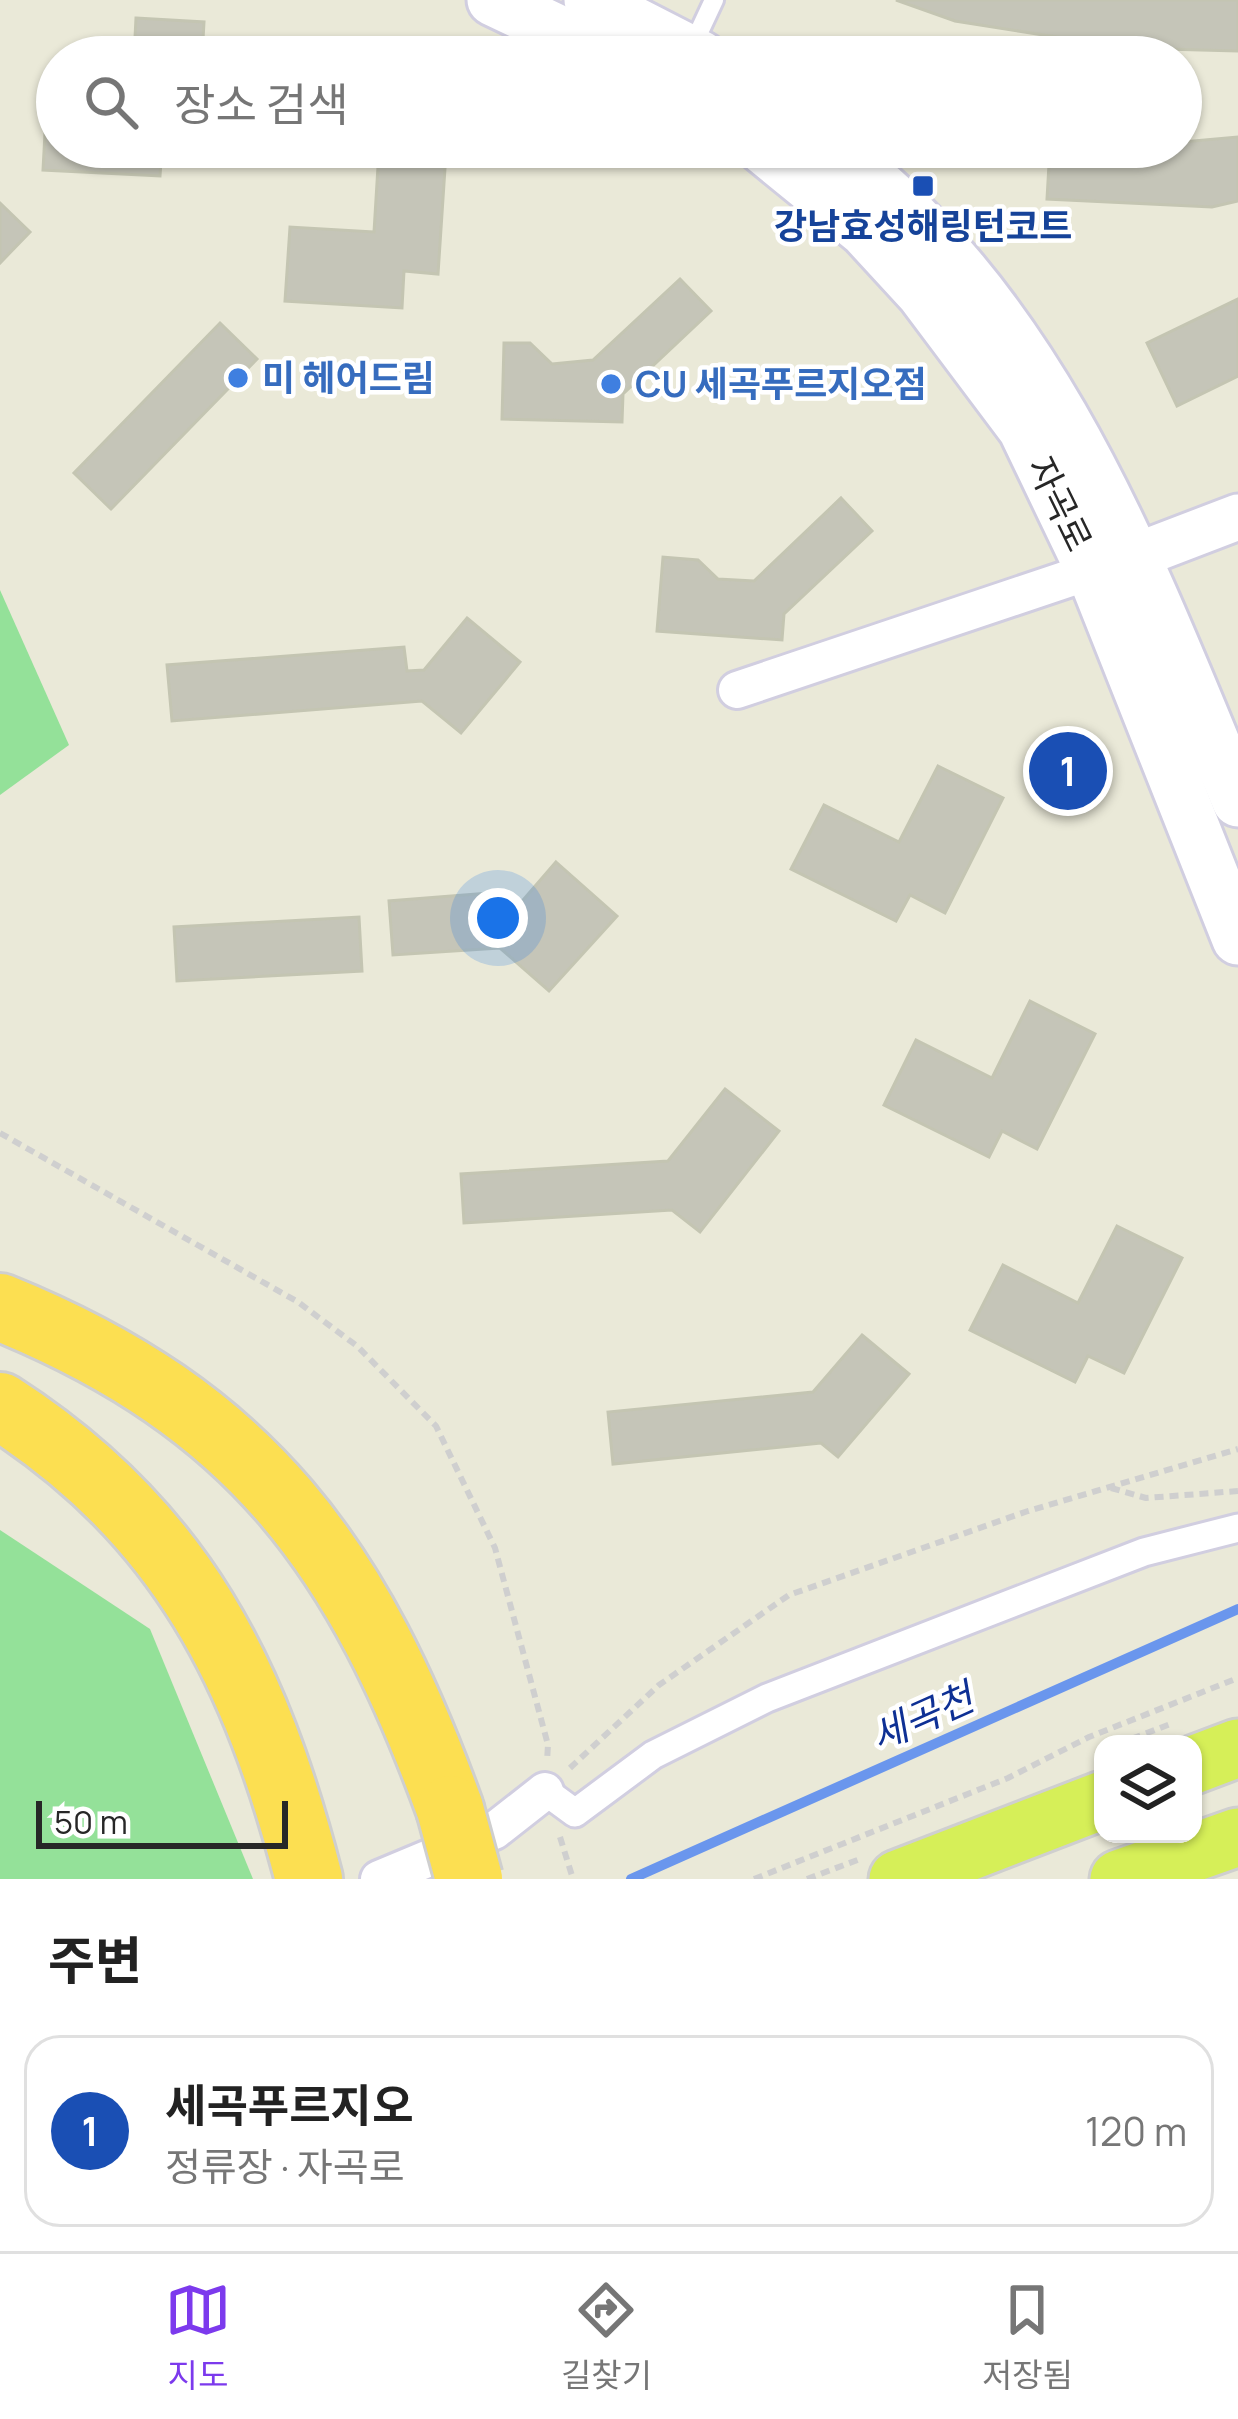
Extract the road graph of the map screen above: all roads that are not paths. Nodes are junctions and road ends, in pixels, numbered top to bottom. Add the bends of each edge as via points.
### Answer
1 (493, 0) edge
2 (590, 0) edge
3 (714, 0) edge
4 (569, 36) edge
5 (657, 36) edge
6 (700, 36) edge
7 (788, 168) edge
8 (860, 168) edge
9 (1238, 517) edge
10 (1114, 564) junction
11 (737, 690) dead end
12 (1238, 801) edge
13 (1238, 939) edge
14 (0, 1307) edge
15 (0, 1406) edge
16 (1238, 1528) edge
17 (1238, 1748) edge
18 (1202, 1762) edge
19 (1094, 1803) edge
20 (550, 1806) joint
21 (1238, 1838) edge
22 (308, 1874) edge
23 (379, 1879) edge
24 (469, 1879) edge
25 (898, 1879) edge
26 (1119, 1879) edge

1 - 4 main road
2 - 5 main road
3 - 6 lane
7 - 10 main road, 자곡로 via 865,231 982,369
8 - 10 main road, 자곡로 via 940,242 995,308
9 - 10 street
10 - 11 street
10 - 12 main road, 자곡로
10 - 13 main road, 자곡로
14 - 24 highway, bridge via 149,1383 265,1478 370,1619 413,1706
15 - 22 highway via 111,1490 188,1579 271,1753
16 - 20 street via 1144,1552 767,1698 653,1756 575,1813
17 - 18 main road
19 - 25 main road
20 - 23 street
21 - 26 main road

